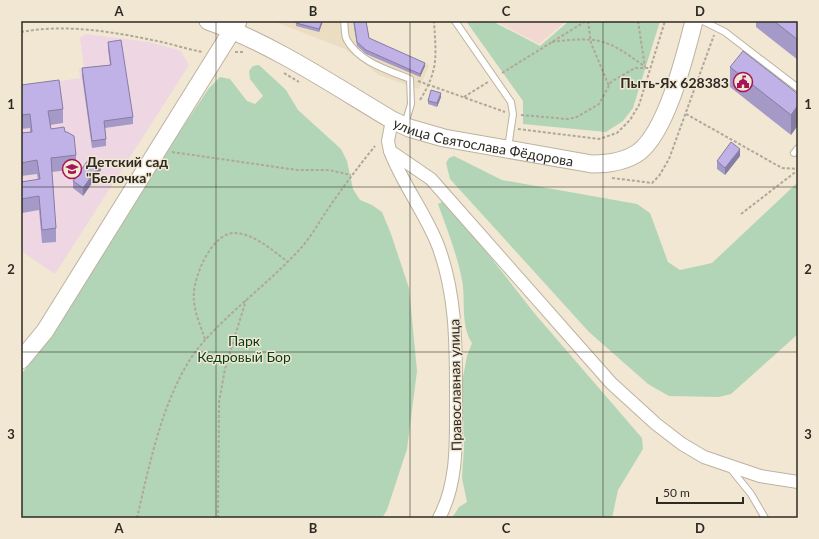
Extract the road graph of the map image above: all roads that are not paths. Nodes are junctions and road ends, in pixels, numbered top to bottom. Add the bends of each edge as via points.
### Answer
1 (208, 21) edge
2 (344, 21) edge
3 (455, 21) edge
4 (694, 21) edge
5 (703, 21) edge
6 (235, 26) edge
7 (798, 88) edge
8 (398, 123) junction
9 (508, 150) junction
10 (390, 151) junction
11 (21, 360) edge
12 (729, 466) junction
13 (784, 480) junction
14 (798, 482) edge
15 (798, 489) edge
16 (439, 518) edge
17 (765, 518) edge

1 - 6 street, улица Святослава Фёдорова
2 - 8 lane via 346,39 359,54 375,65 410,79 411,104
3 - 9 lane via 511,102 513,114
4 - 9 street, улица Святослава Фёдорова via 659,125 639,152 623,161 592,164
5 - 7 lane via 725,32
6 - 8 street, улица Святослава Фёдорова
6 - 11 street via 45,331
8 - 9 street, улица Святослава Фёдорова via 444,138
8 - 10 street, Православная улица via 388,141
10 - 12 street via 431,180 611,383 682,444
10 - 16 street, Православная улица via 438,245 453,308 456,340 456,455 452,482
12 - 13 street
12 - 17 lane via 751,494
13 - 14 street
13 - 15 lane

